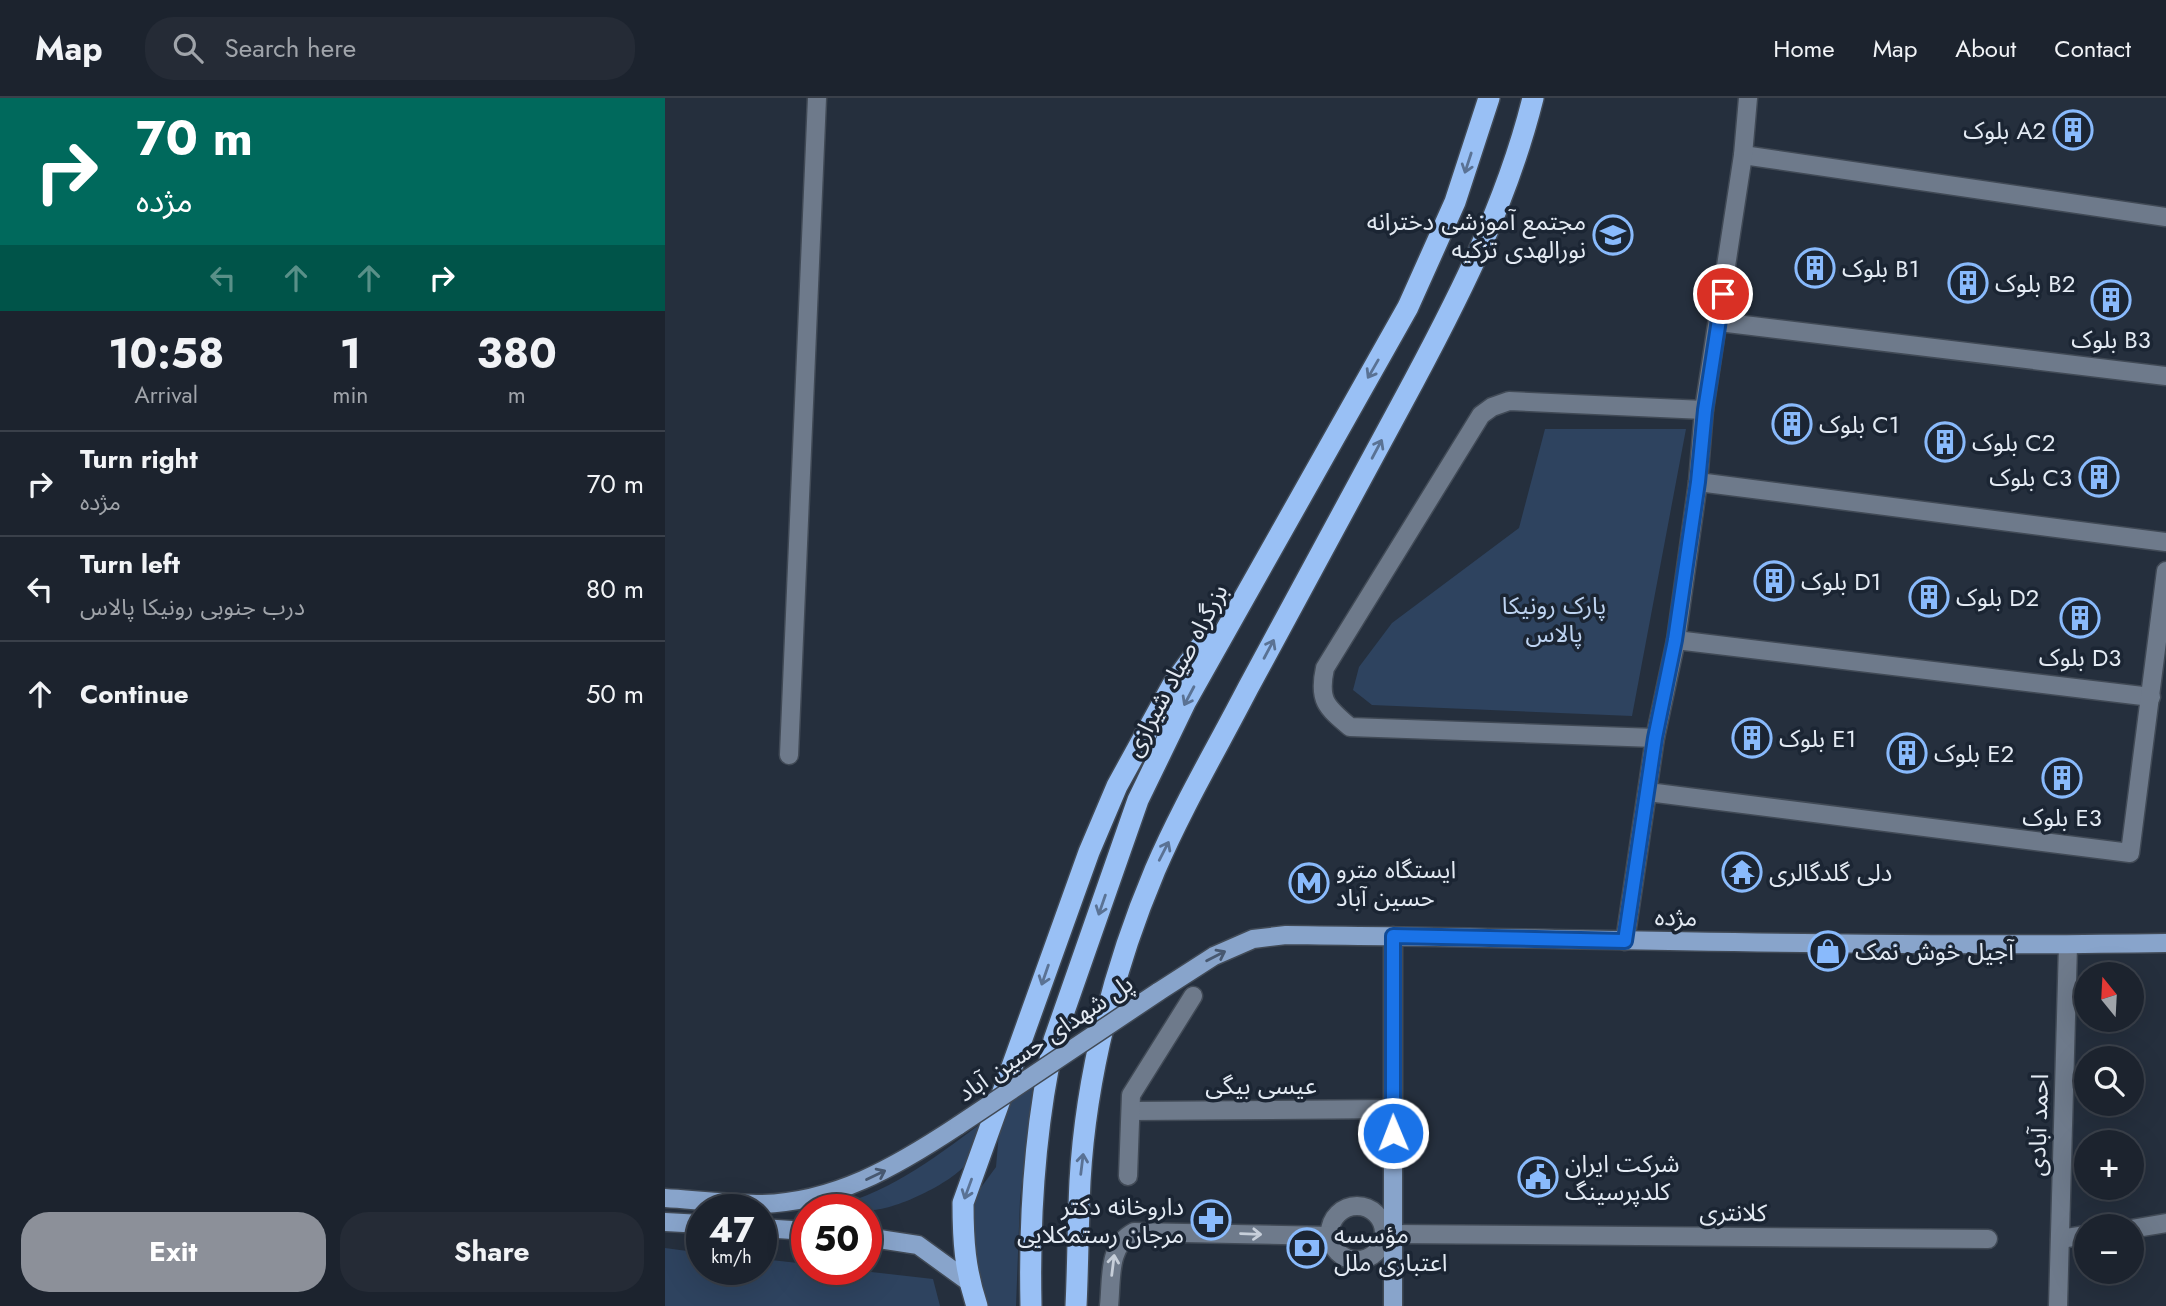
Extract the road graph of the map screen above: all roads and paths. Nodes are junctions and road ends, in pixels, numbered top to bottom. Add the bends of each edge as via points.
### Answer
1 (817, 98) edge
2 (1489, 98) edge
3 (1533, 98) edge
4 (1748, 98) edge
5 (1743, 155) junction
6 (2166, 217) edge
7 (1719, 322) junction
8 (2166, 376) edge
9 (1705, 410) junction
10 (1698, 482) junction
11 (2166, 542) edge
12 (1258, 571) junction
13 (2166, 571) edge
14 (1675, 640) junction
15 (2151, 697) junction
16 (1655, 738) junction
17 (789, 755) dead end
18 (1648, 792) junction
19 (1393, 936) junction
20 (1625, 941) junction
21 (2166, 943) edge
22 (2068, 945) junction
23 (1158, 992) joint
24 (1193, 996) dead end
25 (1393, 1109) junction
26 (1131, 1111) junction
27 (1128, 1176) dead end
28 (665, 1198) edge
29 (1394, 1206) junction
30 (1365, 1207) junction
31 (665, 1222) edge
32 (686, 1223) edge
33 (2166, 1223) edge
34 (2144, 1226) edge
35 (1394, 1234) junction
36 (1330, 1236) junction
37 (2074, 1238) edge
38 (882, 1239) edge
39 (1988, 1239) dead end
40 (2060, 1240) junction
41 (1369, 1257) junction
42 (1393, 1259) junction
43 (969, 1282) junction
44 (977, 1306) edge
45 (1031, 1306) edge
46 (1076, 1306) edge
47 (1109, 1306) edge
48 (1393, 1306) edge
49 (2058, 1306) edge

1 - 17 street
2 -> 12 highway, بزرگراه صیاد شیرازی via 1455,202 1409,307
46 -> 3 highway via 1080,1178 1091,1095 1110,1001 1139,913 1208,764 1447,320 1491,225
4 - 5 street
5 - 6 street
5 - 7 street
7 - 8 street
7 - 9 street
9 - 10 street
9 - 16 street via 1509,401 1492,407 1481,415 1332,656 1321,688 1328,709 1350,727
10 - 11 street
10 - 14 street
12 -> 43 highway via 1172,686 1117,786 1089,852 963,1203
12 -> 45 highway, بزرگراه صیاد شیرازی via 1139,800 1054,1040 1036,1164
13 - 15 street
14 - 15 street
14 - 16 street
15 - 18 street via 2130,853
16 - 18 street
18 - 20 street
19 - 20 main road, مژده
23 -> 19 main road, مژده via 1214,956 1253,939
19 - 25 main road
20 - 22 main road, مژده
21 - 22 main road, مژده
22 - 40 street, احمد آبادی
28 -> 23 main road, پل شهدای حسین آباد, bridge via 758,1204 796,1200 838,1191 884,1172
24 - 26 street via 1131,1095
25 - 26 street, عیسی بیگی
25 - 29 main road
26 - 27 street
29 - 30 street
29 - 35 main road
30 - 36 street via 1340,1212
30 - 41 street via 1379,1216 1384,1231 1381,1246
31 - 32 main road
33 - 34 street
35 - 39 street, کلانتری
35 - 42 main road
36 - 41 street via 1344,1256
47 -> 36 street via 1116,1246 1134,1232
37 - 40 street
38 - 43 main road via 918,1245
40 - 49 street, احمد آبادی
41 - 42 street
42 - 48 main road
43 - 44 highway

